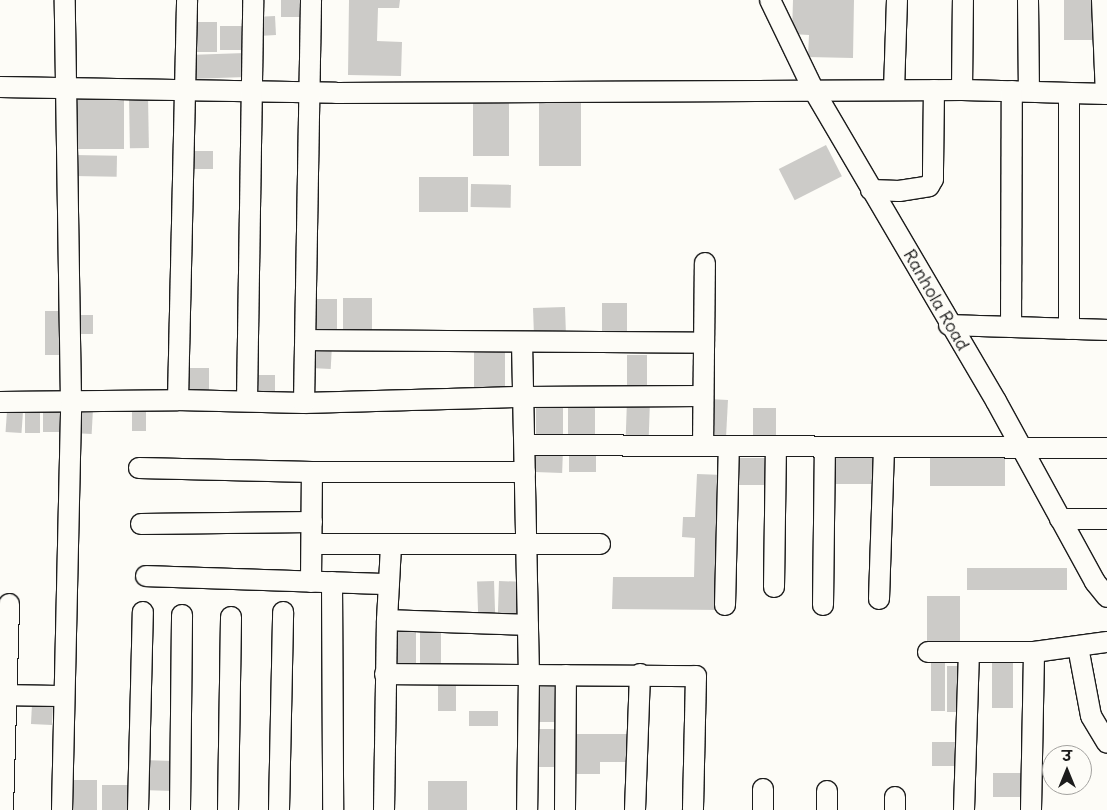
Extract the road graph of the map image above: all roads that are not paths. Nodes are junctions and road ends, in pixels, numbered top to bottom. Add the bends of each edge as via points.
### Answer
1 (65, 0) edge
2 (187, 0) edge
3 (253, 0) edge
4 (311, 0) edge
5 (770, 0) edge
6 (897, 0) edge
7 (963, 0) edge
8 (1028, 0) edge
9 (1102, 0) edge
10 (0, 87) edge
11 (67, 89) junction
12 (813, 89) junction
13 (894, 90) junction
14 (934, 90) junction
15 (962, 90) junction
16 (186, 91) junction
17 (1021, 91) junction
18 (251, 92) junction
19 (310, 92) junction
20 (1069, 93) junction
21 (1106, 94) edge
22 (871, 190) junction
23 (705, 263) dead end
24 (950, 325) junction
25 (1011, 327) junction
26 (1069, 329) junction
27 (1107, 330) edge
28 (306, 340) junction
29 (522, 342) junction
30 (704, 343) junction
31 (704, 396) junction
32 (524, 397) junction
33 (178, 400) junction
34 (247, 400) junction
35 (0, 402) edge
36 (71, 402) junction
37 (304, 403) junction
38 (525, 445) junction
39 (703, 446) junction
40 (728, 446) junction
41 (776, 447) junction
42 (825, 448) junction
43 (884, 448) junction
44 (1107, 448) edge
45 (1021, 449) junction
46 (139, 468) dead end
47 (312, 472) junction
48 (525, 472) junction
49 (1060, 519) junction
50 (1107, 519) edge
51 (312, 522) junction
52 (140, 524) dead end
53 (312, 544) junction
54 (527, 544) junction
55 (600, 544) dead end
56 (391, 545) junction
57 (146, 576) dead end
58 (311, 582) junction
59 (332, 582) junction
60 (389, 584) junction
61 (1103, 587) edge
62 (774, 588) dead end
63 (879, 599) dead end
64 (9, 604) dead end
65 (725, 605) dead end
66 (824, 605) dead end
67 (143, 612) dead end
68 (283, 612) dead end
69 (182, 615) dead end
70 (231, 617) dead end
71 (387, 620) junction
72 (528, 625) junction
73 (1107, 642) edge
74 (1078, 647) junction
75 (928, 652) dead end
76 (969, 652) junction
77 (1034, 652) junction
78 (385, 674) junction
79 (640, 674) junction
80 (529, 675) junction
81 (566, 675) junction
82 (3, 695) edge
83 (64, 696) junction
84 (1107, 743) edge
85 (763, 789) dead end
86 (3, 810) edge
87 (62, 810) edge
88 (138, 810) edge
89 (180, 810) edge
90 (228, 810) edge
91 (279, 810) edge
92 (333, 810) edge
93 (384, 810) edge
94 (527, 810) edge
95 (565, 810) edge
96 (635, 810) edge
97 (693, 810) edge
98 (763, 810) edge
99 (964, 810) edge
100 (1031, 810) edge

1 - 11 street
2 - 16 street
3 - 18 street
4 - 19 street
5 - 12 street, Ranhola Road
6 - 13 street
7 - 15 street
8 - 17 street
9 - 21 street
10 - 11 street
11 - 16 street
11 - 36 street
12 - 13 street
12 - 19 street
12 - 22 street, Ranhola Road
13 - 14 street
14 - 15 street
14 - 22 street via 933,179 929,186 899,191
15 - 17 street
16 - 18 street
16 - 33 street
17 - 20 street
17 - 25 street
18 - 19 street
18 - 34 street
19 - 28 street
20 - 21 street
20 - 26 street
22 - 24 street, Ranhola Road
23 - 30 street
24 - 25 street
24 - 45 street, Ranhola Road
25 - 26 street
26 - 27 street
28 - 29 street
28 - 37 street
29 - 30 street
29 - 32 street
30 - 31 street
31 - 32 street
31 - 39 street
32 - 37 street
32 - 38 street
33 - 34 street
33 - 36 street
34 - 37 street
35 - 36 street
36 - 83 street
38 - 39 street
38 - 48 street
39 - 40 street
40 - 41 street
40 - 65 street
41 - 42 street
41 - 62 street
42 - 43 street
42 - 66 street
43 - 45 street
43 - 63 street
44 - 45 street
45 - 49 street, Ranhola Road
46 - 47 street
47 - 48 street
47 - 51 street
48 - 54 street
49 - 50 street
49 - 61 street, Ranhola Road
51 - 52 street
51 - 53 street
53 - 56 street
53 - 58 street
54 - 55 street
54 - 56 street
54 - 72 street
56 - 60 street
57 - 58 street
58 - 59 street
59 - 60 street
59 - 92 street
60 - 71 street
64 - 82 street
67 - 88 street
68 - 91 street
69 - 89 street
70 - 90 street
71 - 72 street
71 - 78 street
72 - 80 street
73 - 74 street
74 - 77 street
74 - 84 street via 1091,716
75 - 76 street
76 - 77 street
76 - 99 street
77 - 100 street
78 - 80 street
78 - 93 street
79 - 81 street
79 - 96 street
79 - 97 street via 696,676
80 - 81 street
80 - 94 street
81 - 95 street
82 - 83 street
82 - 86 street
83 - 87 street
85 - 98 street

